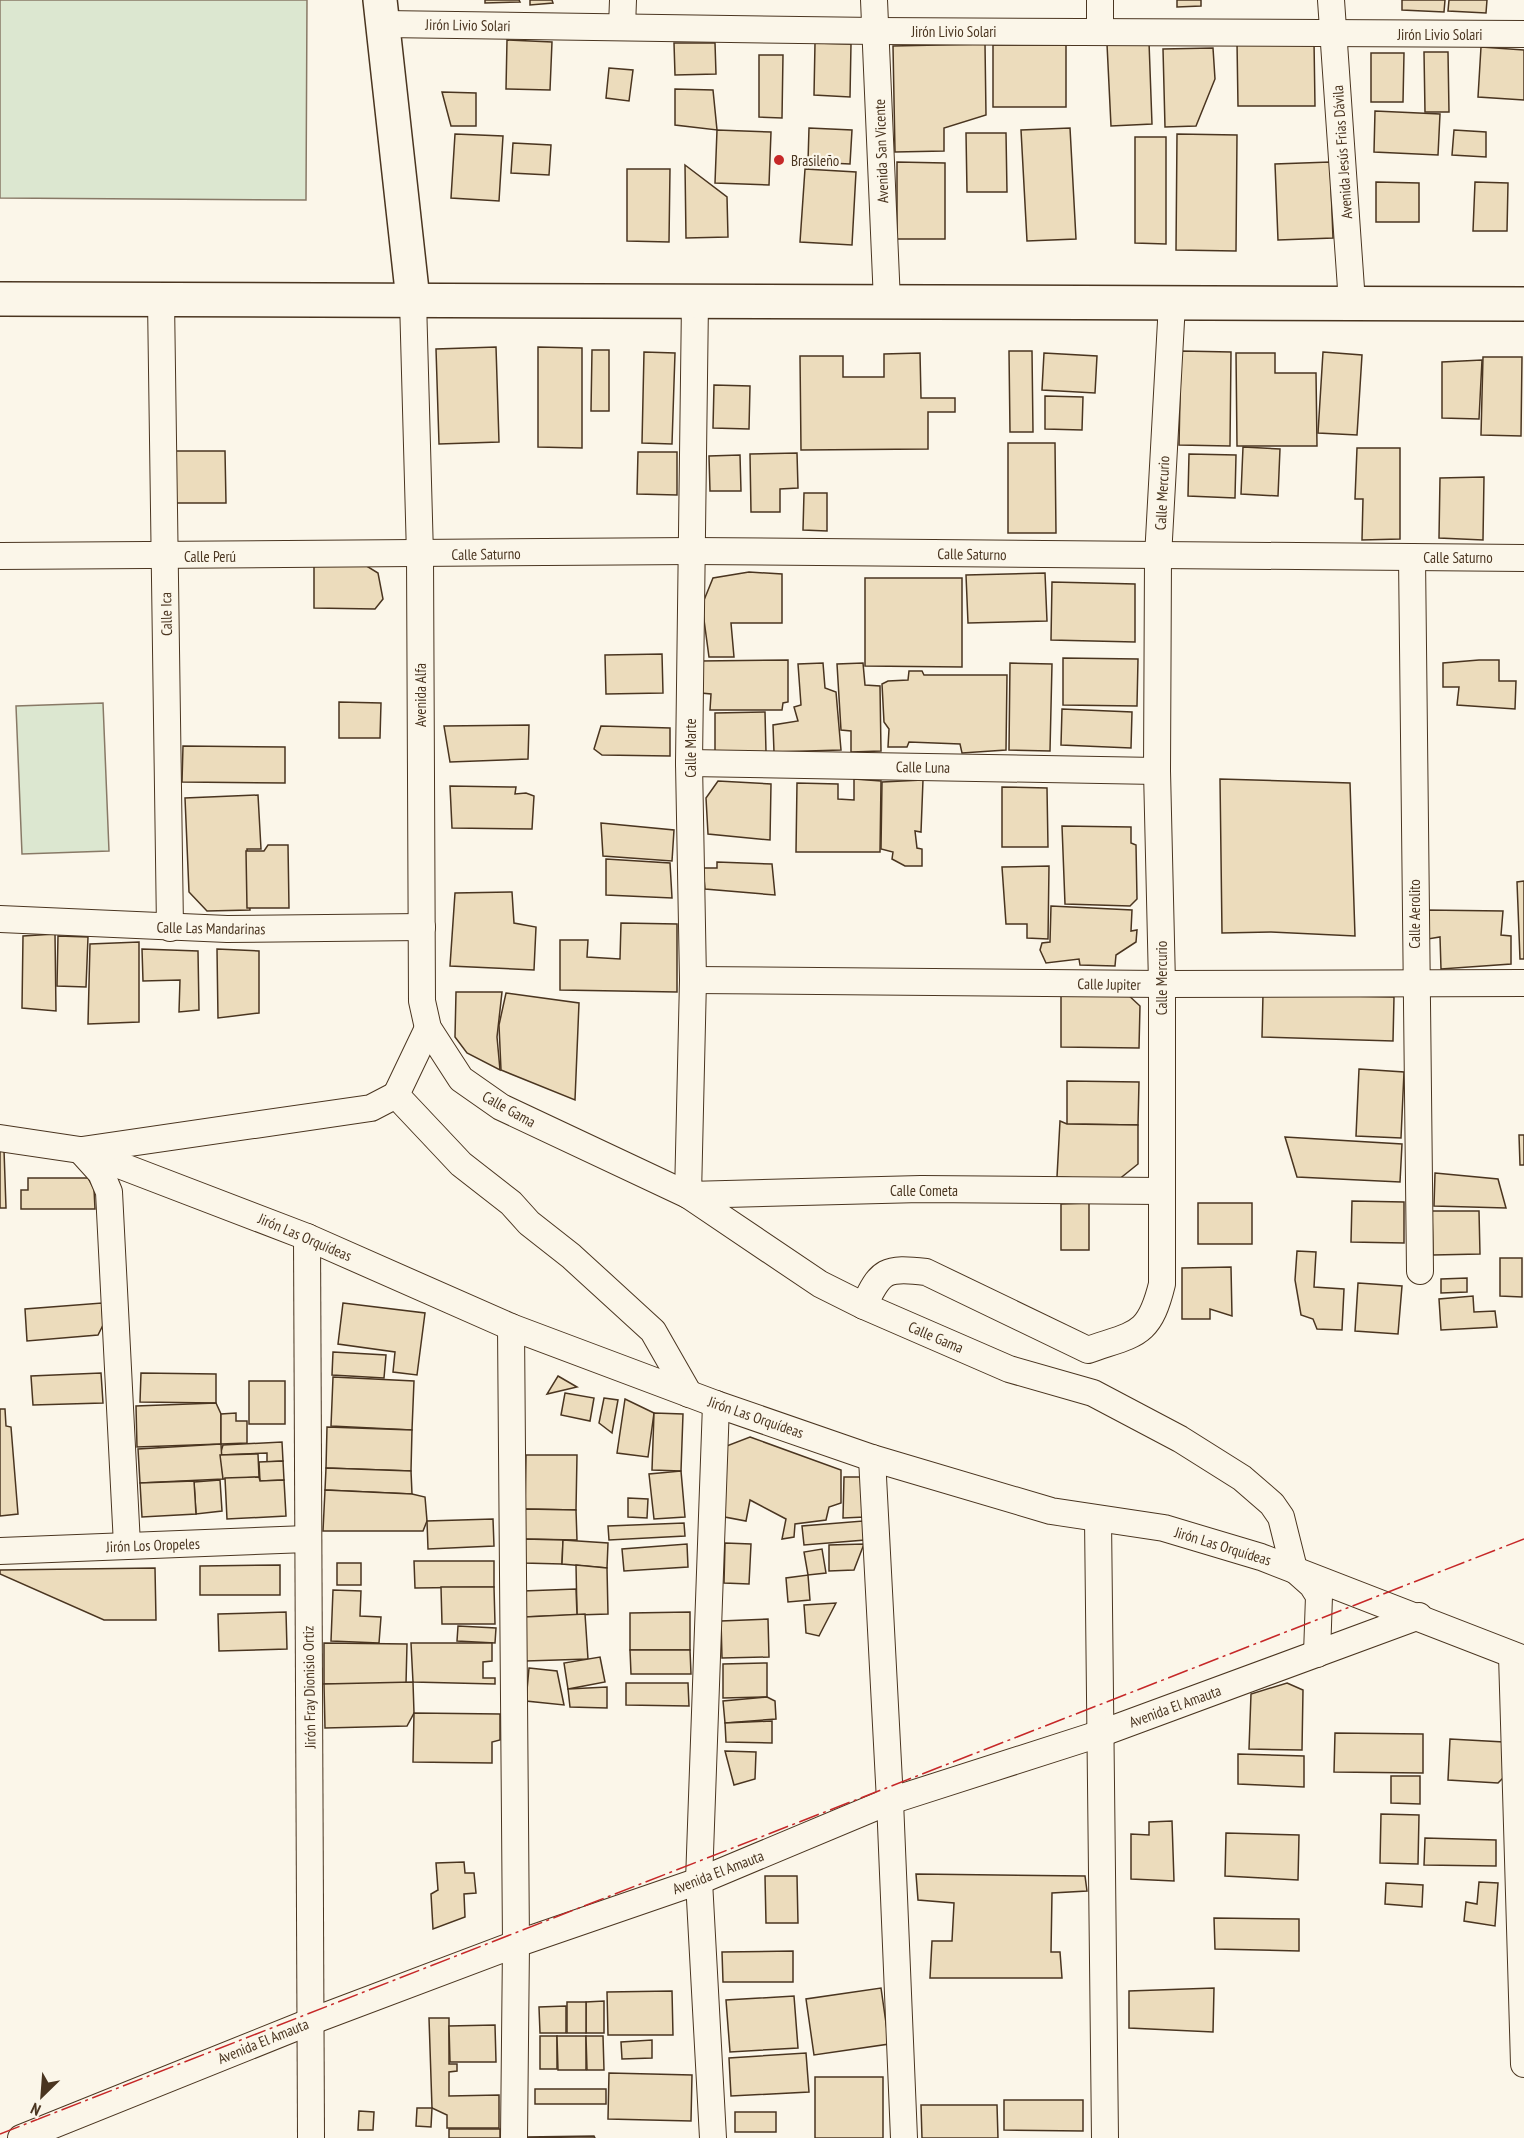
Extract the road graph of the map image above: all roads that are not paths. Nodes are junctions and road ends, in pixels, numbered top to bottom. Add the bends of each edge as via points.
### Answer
1 (622, 0) edge
2 (874, 0) edge
3 (1100, 0) edge
4 (1331, 0) edge
5 (382, 12) edge
6 (622, 27) junction
7 (876, 31) junction
8 (1101, 32) junction
9 (1333, 33) junction
10 (1524, 34) edge
11 (0, 299) edge
12 (161, 300) junction
13 (413, 300) junction
14 (695, 301) junction
15 (887, 302) junction
16 (1172, 303) junction
17 (1352, 303) junction
18 (1524, 304) edge
19 (693, 551) junction
20 (420, 555) junction
21 (0, 556) edge
22 (165, 556) junction
23 (1158, 557) junction
24 (1412, 557) junction
25 (1524, 558) edge
26 (689, 763) junction
27 (1157, 771) junction
28 (0, 919) edge
29 (422, 927) junction
30 (170, 928) junction
31 (693, 980) junction
32 (1524, 983) edge
33 (1162, 984) junction
34 (1415, 984) junction
35 (428, 1028) junction
36 (461, 1079) joint
37 (396, 1095) junction
38 (0, 1138) edge
39 (80, 1150) junction
40 (1160, 1191) junction
41 (688, 1195) junction
42 (307, 1237) junction
43 (1420, 1271) dead end
44 (864, 1306) junction
45 (511, 1327) junction
46 (689, 1394) junction
47 (716, 1404) junction
48 (872, 1458) junction
49 (1098, 1519) junction
50 (307, 1539) junction
51 (127, 1545) junction
52 (0, 1551) edge
53 (1294, 1569) junction
54 (1419, 1616) junction
55 (1317, 1654) junction
56 (1518, 1657) edge
57 (1102, 1733) junction
58 (890, 1802) junction
59 (699, 1881) junction
60 (516, 1944) junction
61 (312, 2020) junction
62 (1524, 2064) edge
63 (21, 2138) edge
64 (311, 2138) edge
65 (514, 2138) edge
66 (713, 2138) edge
67 (904, 2138) edge
68 (1105, 2138) edge

1 - 6 street
2 - 7 street, Avenida San Vicente
3 - 8 street
4 - 9 street, Avenida Jesús Frias Dávila
5 - 6 street, Jirón Livio Solari
5 - 13 main road
6 - 7 street, Jirón Livio Solari
7 - 8 street, Jirón Livio Solari
7 - 15 street, Avenida San Vicente
8 - 9 street, Jirón Livio Solari
9 - 10 street, Jirón Livio Solari
9 - 17 street, Avenida Jesús Frias Dávila
11 - 12 main road
12 - 13 main road
12 - 22 street, Calle Ica
13 - 14 main road
13 - 20 street, Avenida Alfa
14 - 15 main road
14 - 19 street, Calle Marte
15 - 16 main road
16 - 17 main road
16 - 23 street, Calle Mercurio
17 - 18 main road
19 - 20 street, Calle Saturno
19 - 23 street, Calle Saturno
19 - 26 street, Calle Marte
20 - 22 street, Calle Perú
20 - 29 street, Avenida Alfa
21 - 22 street, Calle Perú
22 - 30 street, Calle Ica
23 - 24 street, Calle Saturno
23 - 27 street, Calle Mercurio
24 - 25 street, Calle Saturno
24 - 34 street, Calle Aerolito
26 - 27 street, Calle Luna
26 - 31 street, Calle Marte
27 - 33 street, Calle Mercurio
28 - 30 street, Calle Las Mandarinas
29 - 30 street, Calle Las Mandarinas
29 - 35 street, Avenida Alfa via 422,1001
31 - 33 street, Calle Jupiter
31 - 41 street, Calle Marte
32 - 34 street, Calle Jupiter
33 - 34 street, Calle Jupiter
33 - 40 street, Calle Mercurio
34 - 43 street, Calle Aerolito
35 - 36 street, Avenida Alfa
35 - 37 street
36 - 41 street, Calle Gama via 501,1107
37 - 39 street via 371,1108
37 - 46 street via 461,1164 512,1203 653,1331
38 - 39 street, Jirón Las Orquídeas
39 - 42 street, Jirón Las Orquídeas
39 - 51 street via 100,1173 109,1192
40 - 41 street, Calle Cometa via 921,1189
40 - 44 street, Calle Mercurio via 1162,1284 1147,1326 1135,1334 1088,1350 926,1272 905,1269 876,1279
41 - 44 street, Calle Gama via 820,1284
42 - 45 street, Jirón Las Orquídeas
42 - 50 street, Jirón Fray Dionisio Ortiz
44 - 53 street, Calle Gama via 1010,1369 1093,1393 1215,1460 1242,1478 1281,1516
45 - 46 street, Jirón Las Orquídeas
45 - 60 street
46 - 47 street, Jirón Las Orquídeas
47 - 48 street, Jirón Las Orquídeas
47 - 59 street
48 - 49 street, Jirón Las Orquídeas via 1051,1511
48 - 58 street
49 - 53 street, Jirón Las Orquídeas via 1164,1528
49 - 57 street
50 - 51 street, Jirón Los Oropeles
50 - 61 street, Jirón Fray Dionisio Ortiz
51 - 52 street, Jirón Los Oropeles
53 - 54 street, Jirón Las Orquídeas
53 - 55 street via 1319,1596
54 - 55 street, Avenida El Amauta
54 - 56 street, Jirón Las Orquídeas
55 - 57 street, Avenida El Amauta
56 - 62 street
57 - 58 street, Avenida El Amauta
57 - 68 street
58 - 59 street, Avenida El Amauta
58 - 67 street
59 - 60 street, Avenida El Amauta
59 - 66 street
60 - 61 street, Avenida El Amauta
60 - 65 street
61 - 63 street, Avenida El Amauta
61 - 64 street, Jirón Fray Dionisio Ortiz

